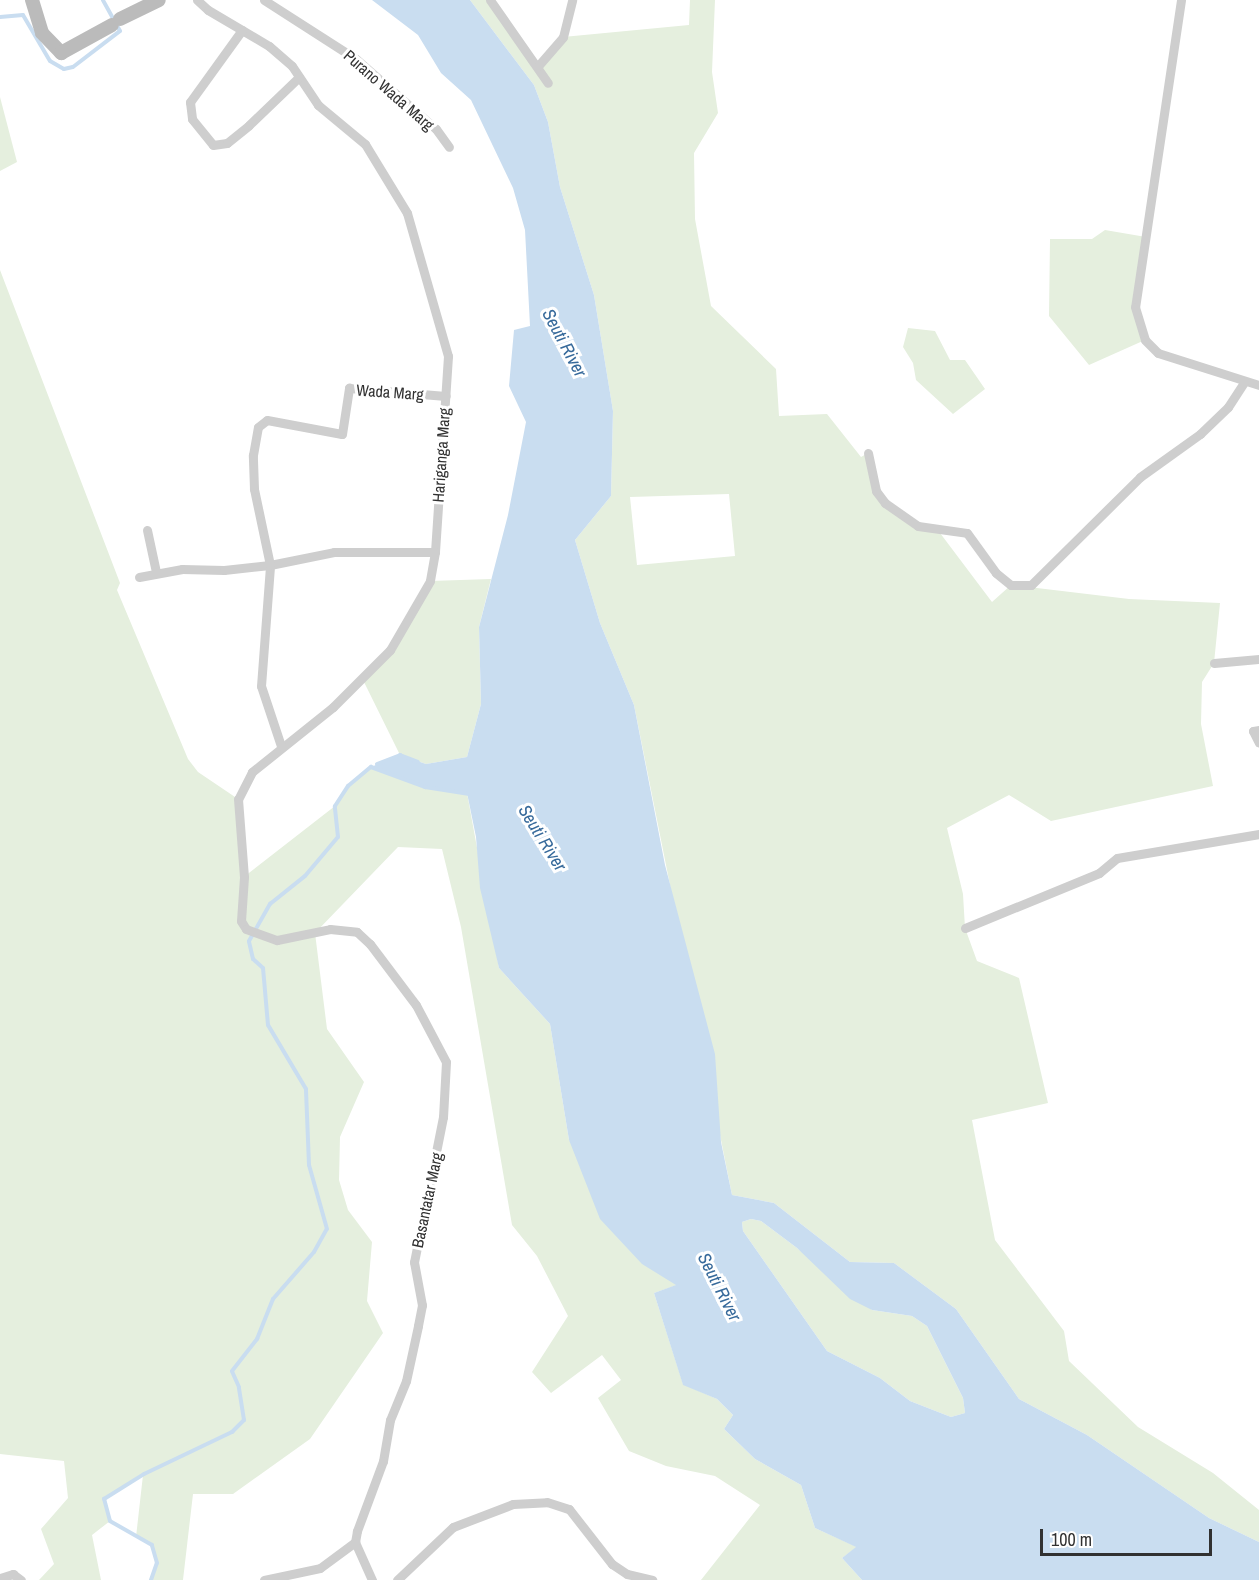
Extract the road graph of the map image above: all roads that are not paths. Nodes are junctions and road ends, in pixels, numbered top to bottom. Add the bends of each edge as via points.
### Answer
1 (32, 0) edge
2 (198, 0) edge
3 (264, 0) edge
4 (490, 0) edge
5 (572, 0) edge
6 (1181, 0) edge
7 (149, 2) edge
8 (242, 30) junction
9 (538, 66) junction
10 (299, 77) junction
11 (548, 82) dead end
12 (449, 147) dead end
13 (1244, 382) junction
14 (1259, 385) edge
15 (446, 396) junction
16 (868, 453) dead end
17 (147, 530) dead end
18 (435, 552) junction
19 (270, 565) junction
20 (156, 572) junction
21 (139, 577) dead end
22 (1259, 659) edge
23 (1214, 663) dead end
24 (1259, 730) edge
25 (1259, 743) edge
26 (282, 746) junction
27 (1259, 834) edge
28 (965, 928) dead end
29 (261, 938) joint
30 (356, 1542) junction
31 (0, 1578) edge
32 (21, 1580) edge
33 (264, 1580) edge
34 (372, 1580) edge
35 (396, 1580) edge
36 (652, 1580) edge

1 - 7 street via 42,33 61,53
2 - 8 street, Hariganga Marg
3 - 12 street, Purano Wada Marg via 356,59 436,129
4 - 9 street
5 - 9 street via 563,37
6 - 13 street via 1135,307 1145,340 1158,353
8 - 10 street, Hariganga Marg via 269,46
8 - 10 street via 190,102 192,119 213,145 227,143
9 - 11 street
10 - 15 street, Hariganga Marg via 318,105 365,144 407,213 444,334
13 - 14 street
13 - 16 street via 1228,407 1200,434 1140,477 1031,585 1011,585 996,573 967,533 918,526 885,503 876,491
15 - 18 street, Hariganga Marg
15 - 19 street, Wada Marg via 349,388 342,434 267,420 258,427 253,456 254,489
17 - 20 street
18 - 19 street via 334,552
18 - 26 street, Hariganga Marg via 430,581 390,650 340,700
19 - 20 street
19 - 26 street via 261,686
20 - 21 street
22 - 23 street
24 - 25 street via 1253,731
26 - 29 street, Hariganga Marg via 252,772 238,799 244,877 242,921 246,929
27 - 28 street via 1117,858 1099,873
29 - 30 street, Basantatar Marg via 277,940 330,929 357,932 416,1005 446,1062 443,1117 415,1254 422,1305 406,1381 390,1420 383,1461
30 - 33 street via 320,1568
30 - 34 street
31 - 32 street via 13,1574
35 - 36 street via 453,1527 513,1504 547,1502 569,1509 612,1564 627,1574

